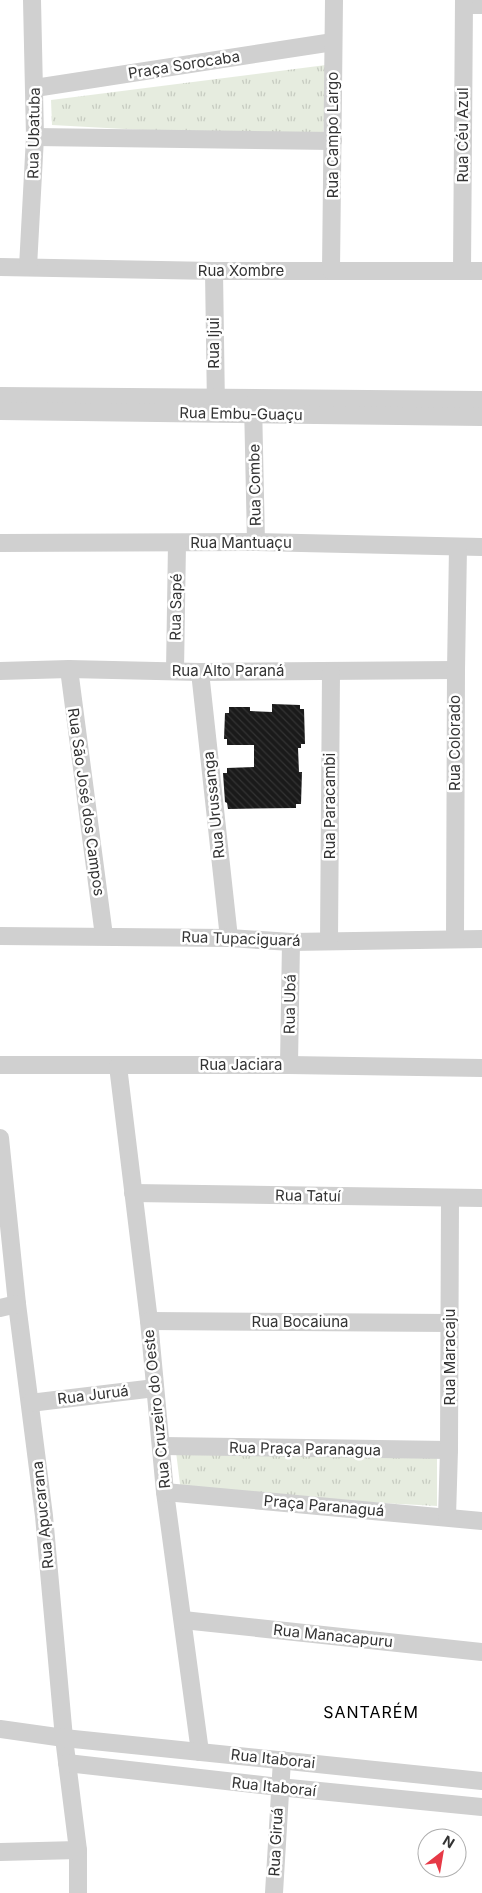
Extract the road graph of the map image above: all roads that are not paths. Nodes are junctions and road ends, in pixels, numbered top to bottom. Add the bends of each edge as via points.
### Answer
1 (32, 0) edge
2 (334, 0) edge
3 (464, 3) edge
4 (482, 5) edge
5 (333, 42) junction
6 (35, 88) junction
7 (35, 137) junction
8 (333, 141) junction
9 (0, 267) edge
10 (28, 267) junction
11 (331, 270) junction
12 (214, 271) junction
13 (462, 271) junction
14 (482, 271) edge
15 (0, 396) edge
16 (482, 400) edge
17 (216, 406) junction
18 (254, 406) junction
19 (0, 411) edge
20 (482, 418) edge
21 (256, 542) junction
22 (0, 543) edge
23 (177, 543) junction
24 (458, 547) junction
25 (482, 547) edge
26 (69, 669) junction
27 (456, 670) junction
28 (0, 671) edge
29 (175, 671) junction
30 (200, 672) junction
31 (331, 672) junction
32 (0, 936) edge
33 (104, 936) junction
34 (229, 938) junction
35 (455, 939) junction
36 (482, 939) edge
37 (329, 941) junction
38 (291, 942) junction
39 (0, 1065) edge
40 (289, 1065) junction
41 (118, 1066) junction
42 (482, 1068) edge
43 (0, 1138) edge
44 (2, 1176) edge
45 (134, 1194) junction
46 (450, 1198) junction
47 (482, 1198) edge
48 (4, 1216) edge
49 (17, 1304) junction
50 (0, 1308) edge
51 (149, 1321) junction
52 (450, 1323) junction
53 (155, 1388) junction
54 (30, 1403) junction
55 (162, 1446) junction
56 (449, 1450) junction
57 (165, 1492) junction
58 (447, 1517) junction
59 (482, 1521) edge
60 (183, 1620) junction
61 (482, 1652) edge
62 (0, 1729) edge
63 (64, 1738) junction
64 (200, 1752) junction
65 (282, 1760) junction
66 (67, 1763) junction
67 (482, 1781) edge
68 (279, 1787) junction
69 (482, 1807) edge
70 (78, 1850) junction
71 (0, 1852) edge
72 (78, 1893) edge
73 (274, 1893) edge

1 - 6 street, Rua Ubatuba
2 - 5 street, Rua Campo Largo
3 - 4 street
3 - 13 street, Rua Céu Azul
5 - 6 street, Praça Sorocaba
5 - 8 street, Rua Campo Largo
6 - 7 street, Rua Ubatuba
7 - 8 street
7 - 10 street, Rua Ubatuba
8 - 11 street, Rua Campo Largo
9 - 10 street, Rua Xombre
10 - 12 street, Rua Xombre
11 - 12 street, Rua Xombre
11 - 13 street, Rua Xombre
12 - 17 street, Rua Ijui
13 - 14 street, Rua Xombre
15 - 17 street, Rua Embu-Guaçu
16 - 18 street, Rua Embu-Guaçu
17 - 18 street, Rua Embu-Guaçu
17 - 19 street, Rua Embu-Guaçu
18 - 20 street, Rua Embu-Guaçu
18 - 21 street, Rua Combe
21 - 23 street, Rua Mantuaçu
21 - 24 street, Rua Mantuaçu
22 - 23 street, Rua Mantuaçu
23 - 29 street, Rua Sapé
24 - 25 street, Rua Mantuaçu
24 - 27 street, Rua Colorado
26 - 28 street, Rua Alto Paraná
26 - 29 street, Rua Alto Paraná
26 - 33 street, Rua São José dos Campos
27 - 31 street, Rua Alto Paraná
27 - 35 street, Rua Colorado
29 - 30 street, Rua Alto Paraná
30 - 31 street, Rua Alto Paraná
30 - 34 street, Rua Urussanga
31 - 37 street, Rua Paracambi
32 - 33 street, Rua Tupaciguará
33 - 34 street, Rua Tupaciguará
34 - 38 street, Rua Tupaciguará
35 - 36 street, Rua Tupaciguará
35 - 37 street, Rua Tupaciguará
37 - 38 street, Rua Tupaciguará
38 - 40 street, Rua Ubá
39 - 41 street, Rua Jaciara
40 - 41 street, Rua Jaciara
40 - 42 street, Rua Jaciara
41 - 45 street, Rua Cruzeiro do Oeste
43 - 44 street, Rua Apucarana
44 - 48 street, Rua Apucarana
45 - 46 street, Rua Tatuí
45 - 51 street, Rua Cruzeiro do Oeste
46 - 47 street, Rua Tatuí
46 - 52 street, Rua Maracaju
48 - 49 street, Rua Apucarana
49 - 50 street
49 - 54 street, Rua Apucarana
51 - 52 street, Rua Bocaiuna
51 - 53 street, Rua Cruzeiro do Oeste
52 - 56 street, Rua Maracaju
53 - 54 street, Rua Juruá
53 - 55 street, Rua Cruzeiro do Oeste
54 - 63 street, Rua Apucarana via 44,1516
55 - 56 street, Rua Praça Paranagua
55 - 57 street, Rua Cruzeiro do Oeste
56 - 58 street, Rua Maracaju
57 - 58 street, Praça Paranaguá
57 - 60 street, Rua Cruzeiro do Oeste
58 - 59 street, Praça Paranaguá
60 - 61 street, Rua Manacapuru
60 - 64 street, Rua Cruzeiro do Oeste
62 - 63 street, Rua Itaborai
63 - 64 street, Rua Itaborai
63 - 66 street, Rua Apucarana
64 - 65 street, Rua Itaborai
65 - 67 street, Rua Itaborai
65 - 68 street, Rua Giruá
66 - 68 street, Rua Itaboraí
66 - 70 street, Rua Apucarana
68 - 69 street, Rua Itaboraí
68 - 73 street, Rua Giruá
70 - 71 street
70 - 72 street, Rua Apucarana

